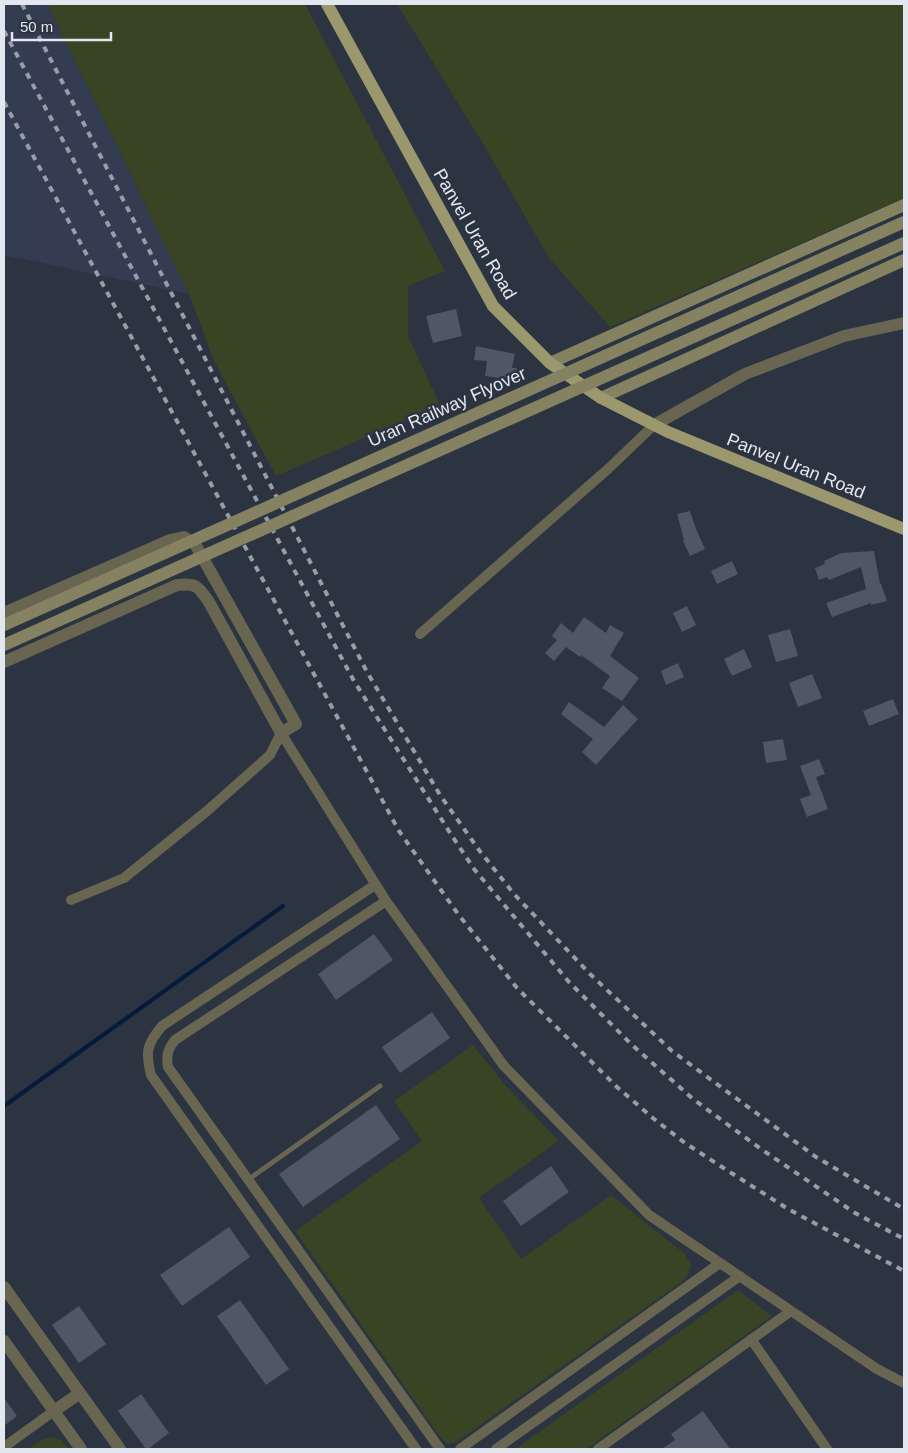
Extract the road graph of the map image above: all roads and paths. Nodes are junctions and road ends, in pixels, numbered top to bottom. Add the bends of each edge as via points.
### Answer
1 (327, 4) edge
2 (904, 205) edge
3 (904, 222) edge
4 (904, 243) edge
5 (904, 260) edge
6 (904, 323) edge
7 (550, 363) junction
8 (601, 398) junction
9 (654, 425) junction
10 (904, 529) edge
11 (4, 613) edge
12 (4, 624) edge
13 (420, 634) dead end
14 (4, 645) edge
15 (4, 662) edge
16 (282, 733) junction
17 (375, 885) junction
18 (71, 900) dead end
19 (386, 901) junction
20 (380, 1086) dead end
21 (249, 1179) junction
22 (720, 1263) junction
23 (740, 1276) junction
24 (4, 1287) edge
25 (791, 1311) junction
26 (751, 1339) junction
27 (4, 1341) edge
28 (904, 1383) edge
29 (80, 1393) junction
30 (54, 1411) junction
31 (4, 1447) edge
32 (81, 1449) edge
33 (120, 1449) edge
34 (416, 1449) edge
35 (440, 1449) edge
36 (460, 1449) edge
37 (496, 1449) edge
38 (598, 1449) edge
39 (828, 1449) edge

1 - 7 main road, Panvel Uran Road via 493,306
2 - 7 main road
3 - 12 main road, Uran Railway Flyover, bridge
4 - 14 main road, Uran Railway Flyover, bridge
5 - 8 main road
6 - 9 street via 844,336 745,374
7 - 8 main road, Panvel Uran Road
8 - 9 main road, Panvel Uran Road
9 - 10 main road, Panvel Uran Road
9 - 13 street
11 - 16 street via 170,540 184,537 195,544 296,724
15 - 16 street via 177,585 191,584 209,602
16 - 17 street
16 - 18 street via 270,755 208,811 124,878
17 - 19 street
17 - 34 street via 162,1026 152,1039 146,1057 151,1075
19 - 21 street via 175,1040 169,1048 168,1066
19 - 22 street via 504,1066 649,1216
20 - 21 lane
21 - 35 street
22 - 23 street
22 - 36 street
23 - 25 street
23 - 37 street
24 - 29 street
25 - 26 street
25 - 28 street via 876,1369
26 - 38 street
26 - 39 street
27 - 30 street
29 - 30 street
29 - 33 street
30 - 31 street
30 - 32 street

